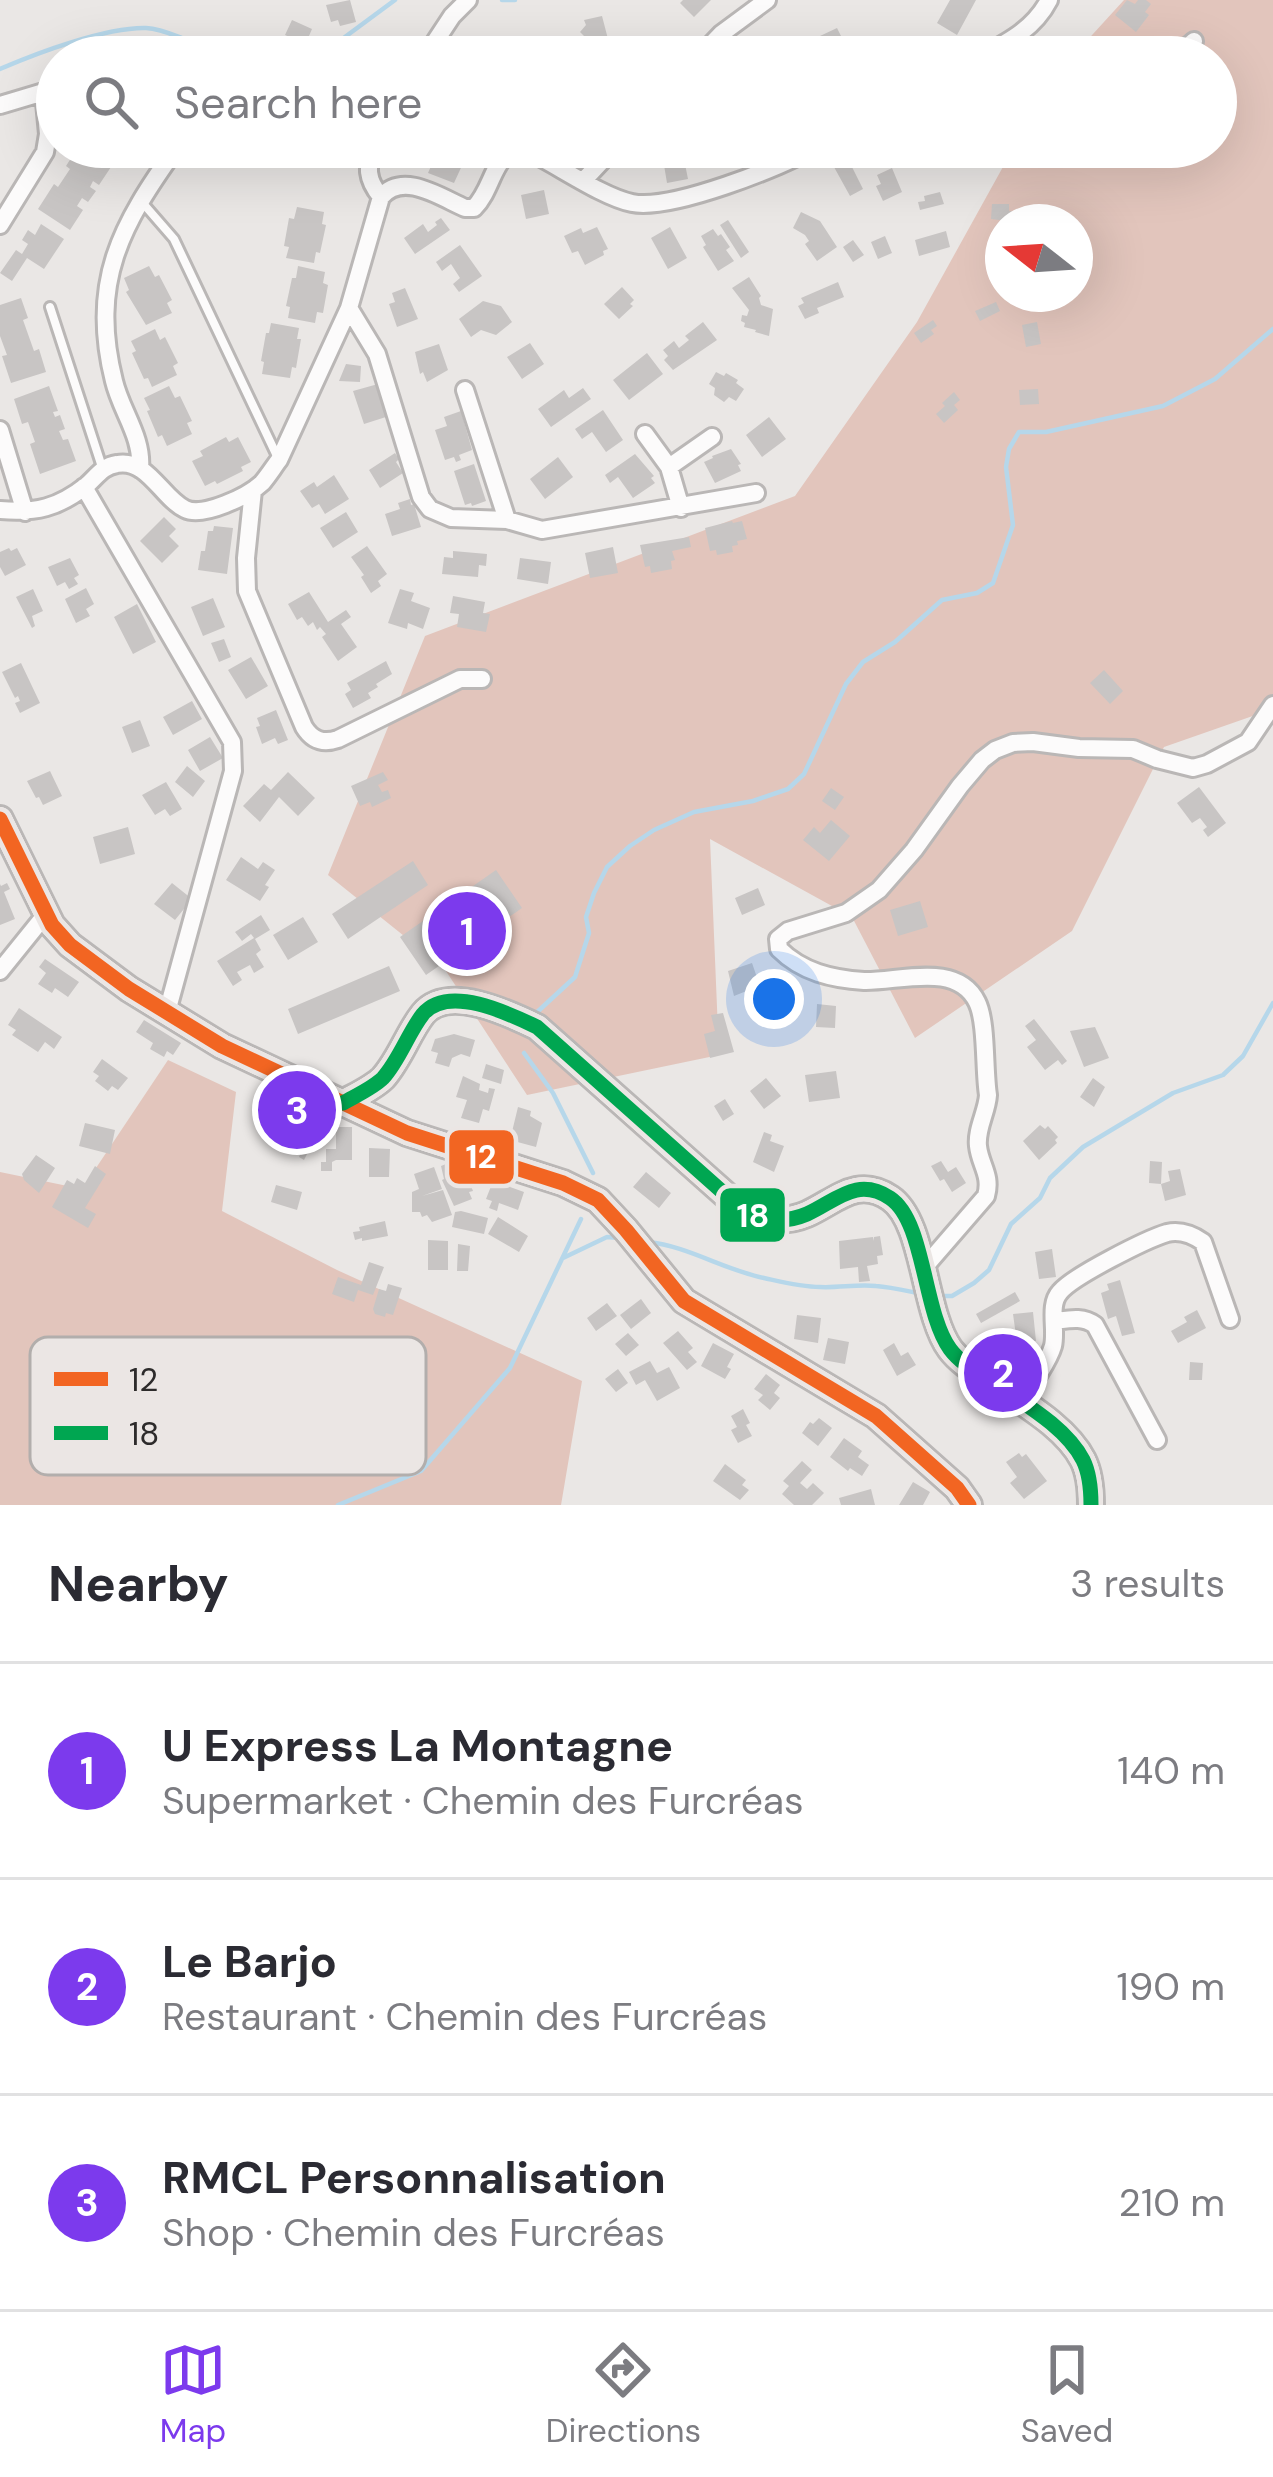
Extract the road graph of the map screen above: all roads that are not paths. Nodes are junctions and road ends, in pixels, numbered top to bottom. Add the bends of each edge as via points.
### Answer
1 (468, 0) edge
2 (767, 0) edge
3 (1049, 0) edge
4 (439, 36) edge
5 (719, 36) edge
6 (1013, 36) edge
7 (36, 94) edge
8 (0, 105) edge
9 (36, 167) edge
10 (162, 168) edge
11 (369, 168) edge
12 (497, 168) edge
13 (561, 168) edge
14 (595, 168) edge
15 (771, 168) edge
16 (584, 180) junction
17 (381, 197) junction
18 (140, 200) junction
19 (0, 225) edge
20 (50, 307) dead end
21 (349, 308) junction
22 (465, 390) dead end
23 (0, 430) edge
24 (645, 434) dead end
25 (712, 437) dead end
26 (278, 460) junction
27 (669, 467) junction
28 (103, 469) junction
29 (140, 469) junction
30 (84, 487) junction
31 (253, 490) junction
32 (756, 493) dead end
33 (681, 508) junction
34 (0, 510) edge
35 (25, 512) junction
36 (507, 520) junction
37 (482, 679) dead end
38 (1273, 705) edge
39 (0, 818) edge
40 (46, 914) junction
41 (0, 971) edge
42 (167, 1012) junction
43 (343, 1103) junction
44 (927, 1290) junction
45 (1230, 1319) dead end
46 (1055, 1321) junction
47 (1024, 1405) junction
48 (1157, 1441) dead end
49 (969, 1505) edge
50 (1091, 1505) edge

1 - 4 street
2 - 5 street
3 - 6 street
7 - 8 street
9 - 19 street
10 - 18 street
11 - 17 street
12 - 17 street via 475,208 414,186
13 - 16 street
14 - 16 street
15 - 16 street via 660,203 631,203
17 - 21 street
18 - 26 lane via 174,239
18 - 29 street via 116,250 105,328
20 - 28 lane
21 - 26 street
21 - 36 street via 377,354 421,497 451,518
22 - 36 street
23 - 35 street
24 - 27 street
25 - 27 street
26 - 31 street
27 - 33 street
28 - 29 street
28 - 30 street
29 - 31 street via 197,512
30 - 35 street
30 - 42 street via 232,742 232,771
31 - 37 street via 247,591 313,738 338,739 460,679
32 - 33 street
33 - 36 street via 542,530
34 - 35 street
38 - 44 street via 1247,742 1193,768 1133,749 1013,742 995,750 878,890 846,913 778,940 796,964 824,976 942,978 965,987 980,1008 988,1103 978,1144 989,1189
39 - 40 street
40 - 41 street
40 - 42 street via 70,945
42 - 43 street
43 - 44 street via 381,1080 436,1003 509,1013 537,1027 745,1212 789,1219 852,1189 892,1198 912,1232
43 - 49 street via 598,1201 684,1301 877,1416
44 - 47 street via 952,1352
45 - 46 street via 1202,1242 1170,1232 1083,1273 1059,1293
46 - 47 street via 1052,1351
46 - 48 street via 1095,1324
47 - 50 street via 1084,1461

